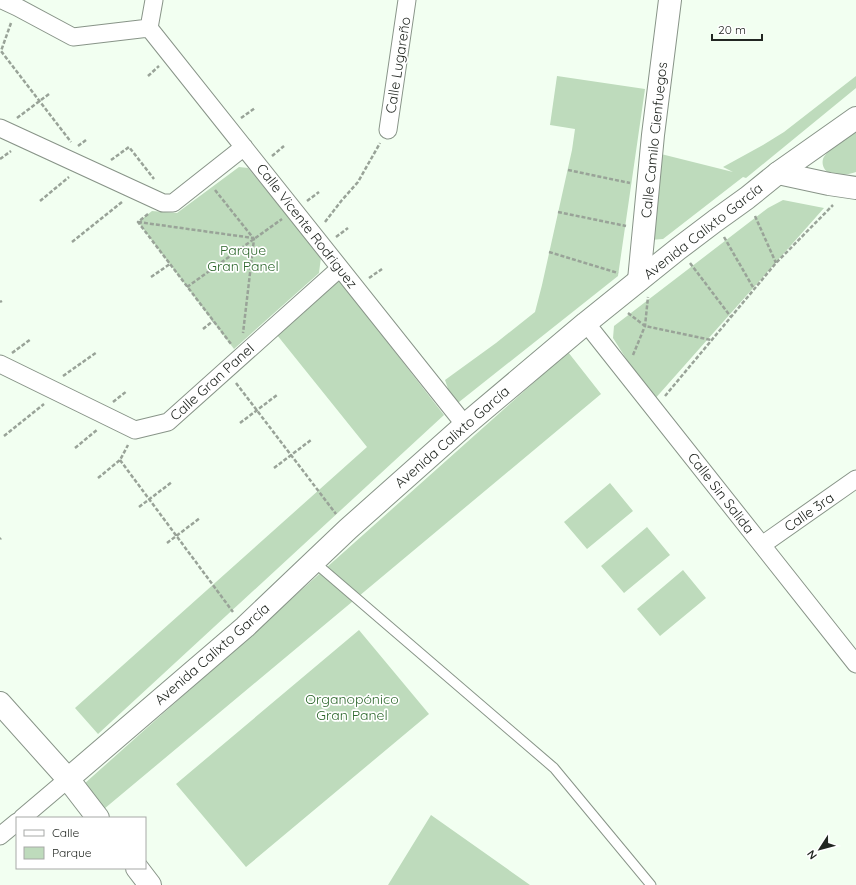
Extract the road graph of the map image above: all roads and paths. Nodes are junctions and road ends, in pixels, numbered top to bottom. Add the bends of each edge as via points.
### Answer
1 (2, 0) edge
2 (154, 0) edge
3 (407, 0) edge
4 (670, 0) edge
5 (17, 7) junction
6 (149, 28) junction
7 (49, 94) dead end
8 (40, 101) junction
9 (856, 118) edge
10 (1, 128) edge
11 (388, 130) joint
12 (244, 147) junction
13 (76, 148) dead end
14 (89, 169) junction
15 (568, 170) dead end
16 (778, 173) junction
17 (205, 178) junction
18 (648, 187) junction
19 (853, 188) edge
20 (136, 191) junction
21 (747, 198) junction
22 (40, 201) dead end
23 (168, 203) junction
24 (294, 210) junction
25 (558, 212) dead end
26 (715, 221) junction
27 (138, 222) junction
28 (644, 230) junction
29 (315, 236) junction
30 (254, 239) junction
31 (72, 242) dead end
32 (678, 248) junction
33 (549, 252) dead end
34 (170, 264) junction
35 (776, 264) junction
36 (340, 268) junction
37 (645, 275) junction
38 (151, 277) dead end
39 (187, 287) junction
40 (754, 289) junction
41 (626, 312) dead end
42 (731, 317) junction
43 (213, 321) junction
44 (586, 322) junction
45 (645, 326) junction
46 (203, 329) dead end
47 (31, 339) dead end
48 (711, 340) junction
49 (97, 352) dead end
50 (241, 357) junction
51 (3, 361) edge
52 (226, 370) junction
53 (626, 373) junction
54 (53, 390) junction
55 (277, 395) dead end
56 (654, 408) junction
57 (257, 411) junction
58 (111, 418) junction
59 (240, 423) dead end
60 (465, 425) junction
61 (135, 430) junction
62 (4, 436) dead end
63 (312, 440) dead end
64 (75, 448) dead end
65 (291, 455) junction
66 (120, 460) junction
67 (274, 468) dead end
68 (98, 478) dead end
69 (856, 479) edge
70 (172, 482) dead end
71 (149, 499) junction
72 (139, 507) dead end
73 (200, 518) dead end
74 (348, 529) junction
75 (177, 536) junction
76 (167, 543) dead end
77 (762, 545) junction
78 (313, 561) junction
79 (244, 627) junction
80 (856, 664) edge
81 (0, 703) edge
82 (68, 779) junction
83 (23, 817) edge
84 (97, 817) edge
85 (16, 823) edge
86 (0, 836) edge
87 (138, 869) edge
88 (150, 885) edge
89 (651, 885) edge

1 - 5 street
2 - 6 street
3 - 11 street, Calle Lugareño
4 - 18 main road, Calle Camilo Cienfuegos
5 - 6 street via 73,37
5 - 8 path via 1,51
6 - 12 street, Calle Vicente Rodriguez
7 - 8 path
8 - 10 path
8 - 13 path
9 - 16 main road, Avenida Calixto García
10 - 14 street
11 - 29 path via 358,182
12 - 17 street
12 - 24 street, Calle Vicente Rodriguez
14 - 20 street
14 - 22 path
14 - 23 path via 129,147
15 - 18 path
16 - 19 main road
16 - 21 main road, Avenida Calixto García
17 - 23 street
17 - 30 path
18 - 28 main road, Calle Camilo Cienfuegos
19 - 35 path
20 - 23 street
20 - 31 path
21 - 26 main road, Avenida Calixto García
21 - 35 path
23 - 27 path
24 - 29 street, Calle Vicente Rodriguez
24 - 30 path
25 - 28 path
26 - 32 main road, Avenida Calixto García
26 - 40 path
27 - 30 path
27 - 34 path
28 - 37 main road, Calle Camilo Cienfuegos
29 - 36 street, Calle Vicente Rodriguez
30 - 39 path
30 - 50 path
32 - 37 main road, Avenida Calixto García
32 - 42 path
33 - 37 path
34 - 38 path
34 - 39 path
35 - 40 path
36 - 50 street, Calle Gran Panel
36 - 60 street, Calle Vicente Rodriguez
37 - 44 main road, Avenida Calixto García
37 - 45 path
39 - 43 path
40 - 42 path
41 - 45 path
42 - 48 path
43 - 46 path
43 - 50 path
44 - 53 street, Calle Sin Salida
44 - 60 main road, Avenida Calixto García
45 - 48 path
45 - 53 path
47 - 51 path
48 - 56 path
49 - 54 path
50 - 52 street, Calle Gran Panel
51 - 54 street
52 - 57 path
52 - 61 street, Calle Gran Panel via 168,422
53 - 56 street, Calle Sin Salida
54 - 58 street
54 - 62 path
55 - 57 path
56 - 77 street, Calle Sin Salida
57 - 59 path
57 - 65 path
58 - 61 street
58 - 64 path
60 - 74 main road, Avenida Calixto García
61 - 66 path
63 - 65 path
65 - 67 path
65 - 74 path
66 - 68 path
66 - 71 path
69 - 77 street, Calle 3ra
70 - 71 path
71 - 72 path
71 - 75 path
73 - 75 path
74 - 78 main road, Avenida Calixto García
75 - 76 path
75 - 79 path
77 - 80 street, Calle Sin Salida
78 - 79 main road, Avenida Calixto García
78 - 89 lane via 554,768
79 - 82 main road, Avenida Calixto García
81 - 82 main road
82 - 83 street
82 - 84 main road
85 - 86 street
87 - 88 main road

